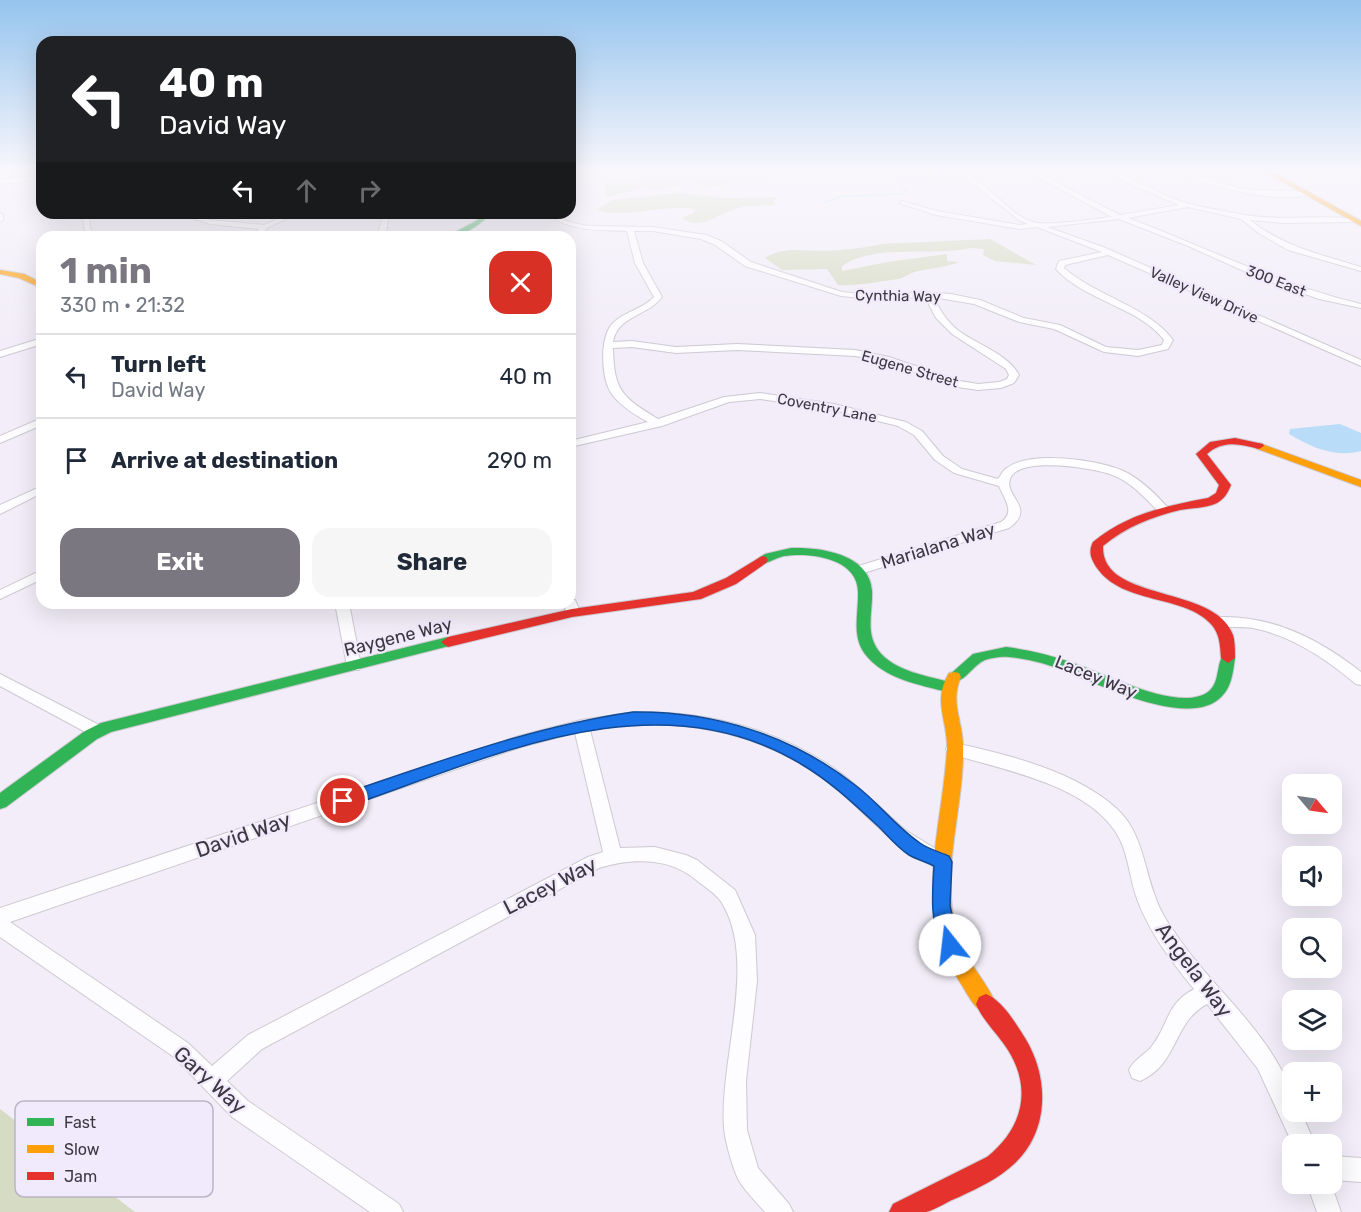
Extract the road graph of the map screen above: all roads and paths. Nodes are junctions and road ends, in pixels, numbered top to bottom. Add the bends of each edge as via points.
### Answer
1 (614, 229) edge
2 (1044, 229) edge
3 (1149, 229) edge
4 (1255, 229) edge
5 (630, 230) junction
6 (1109, 253) junction
7 (1361, 269) edge
8 (0, 272) edge
9 (36, 283) edge
10 (928, 295) junction
11 (1361, 306) edge
12 (36, 343) edge
13 (608, 345) junction
14 (0, 354) edge
15 (1361, 363) edge
16 (36, 424) edge
17 (658, 424) junction
18 (0, 440) edge
19 (576, 443) edge
20 (1004, 484) junction
21 (1361, 484) edge
22 (36, 492) edge
23 (1162, 508) junction
24 (0, 510) edge
25 (857, 571) junction
26 (36, 577) edge
27 (0, 596) edge
28 (576, 608) edge
29 (343, 609) edge
30 (567, 609) edge
31 (1219, 622) junction
32 (354, 666) junction
33 (0, 679) edge
34 (1361, 680) edge
35 (948, 687) junction
36 (581, 726) junction
37 (97, 731) junction
38 (954, 749) junction
39 (0, 802) edge
40 (613, 856) junction
41 (943, 862) junction
42 (0, 917) edge
43 (0, 926) edge
44 (1208, 992) junction
45 (1140, 1070) dead end
46 (212, 1080) junction
47 (1299, 1134) edge
48 (1342, 1169) edge
49 (1361, 1170) edge
50 (1323, 1194) edge
51 (391, 1212) edge
52 (780, 1212) edge
53 (900, 1212) edge
54 (1329, 1212) edge

1 - 5 street, Cynthia Way
2 - 6 street, Valley View Drive
3 - 11 street, 300 East via 1285,285
4 - 7 street via 1286,246
5 - 10 street, Cynthia Way via 658,229 707,238 748,264 841,294
5 - 13 street via 637,256 658,297 618,323
6 - 10 street, Cynthia Way via 1069,260 1060,269 1085,288 1161,330 1168,338 1165,347 1138,353 1104,349 1062,329 1022,320 977,302
6 - 15 street, Valley View Drive
8 - 9 street
10 - 13 street, Eugene Street via 939,316 955,332 1010,367 1014,375 1011,381 994,387 964,385 886,359 847,352 727,347 676,350
12 - 14 street
13 - 17 street via 614,390
16 - 18 street
17 - 19 street, Coventry Lane
17 - 20 street, Coventry Lane via 736,397 760,396 828,406 907,426 958,471
20 - 23 street via 1007,473 1020,466 1085,463 1125,477
20 - 25 street, Marialana Way via 1015,509 1012,520 1005,525
21 - 23 street via 1266,447 1221,442 1206,446 1201,454 1225,485 1222,495 1211,501
22 - 24 street
23 - 31 street via 1116,528 1097,545 1097,559 1122,583 1195,609
25 - 28 street, Raygene Way via 824,554 782,551 761,559 735,581 710,592 677,600
25 - 35 street via 867,585 864,635 872,652 897,670
26 - 27 street
29 - 32 street
30 - 32 street, Raygene Way
31 - 34 street via 1247,622 1298,639 1338,661
31 - 35 street, Lacey Way via 1229,642 1224,678 1216,694 1203,701 1158,701 1062,661 1015,652 974,660 959,670
32 - 37 street, Raygene Way
33 - 37 street
35 - 38 street via 945,704
36 - 40 street
36 - 41 street, David Way via 633,718 673,718 710,723 760,738 821,768 914,849
36 - 42 street, David Way via 519,742
37 - 39 street, Raygene Way
38 - 41 street
38 - 44 street, Angela Way via 997,759 1068,786 1112,815 1130,839 1144,894 1156,921
40 - 46 street, Lacey Way via 575,871 255,1042
40 - 52 street, Lacey Way via 644,854 685,862 723,888 739,910 748,952 732,1110 735,1143 749,1177
41 - 53 street via 940,906 950,945 964,975 1023,1055 1031,1080 1032,1107 1024,1134 1007,1157
43 - 46 street, Gary Way via 181,1050
44 - 45 street via 1184,1007 1165,1048 1155,1061
44 - 47 street, Angela Way via 1268,1067
46 - 51 street, Gary Way via 240,1109
48 - 49 street
50 - 54 street

